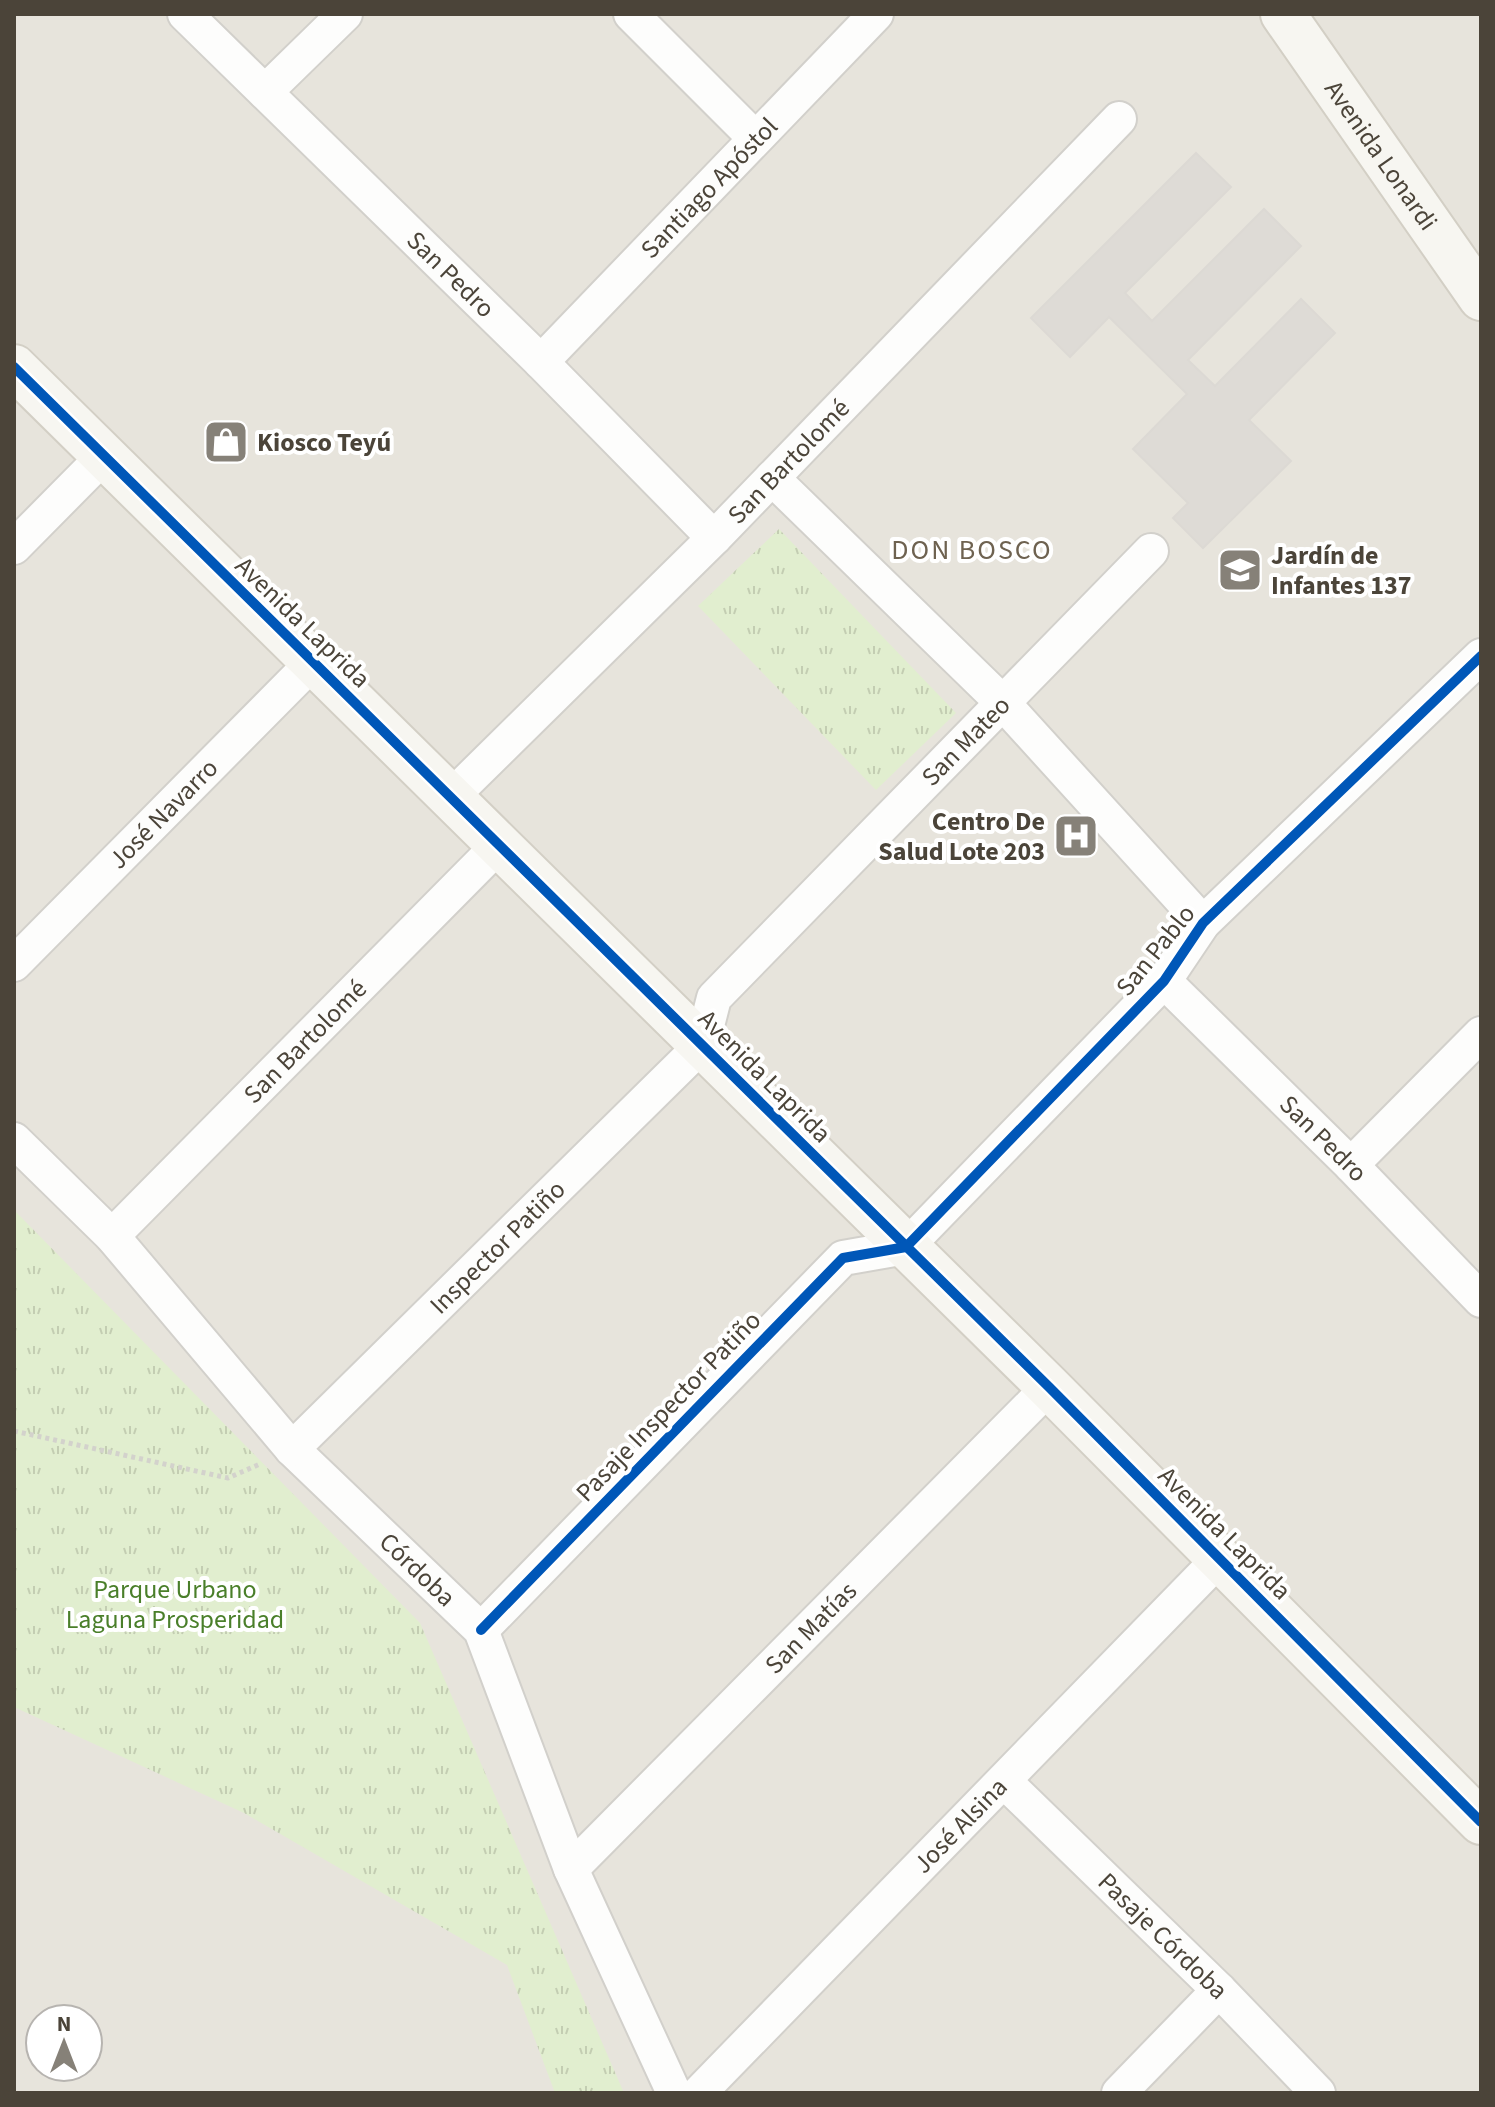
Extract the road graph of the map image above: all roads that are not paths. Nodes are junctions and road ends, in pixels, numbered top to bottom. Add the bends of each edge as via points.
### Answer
1 (185, 14) edge
2 (345, 14) edge
3 (631, 14) edge
4 (876, 14) edge
5 (1283, 14) edge
6 (265, 92) junction
7 (1119, 119) dead end
8 (755, 138) junction
9 (1481, 298) edge
10 (541, 362) junction
11 (14, 367) edge
12 (104, 456) junction
13 (772, 478) junction
14 (714, 538) junction
15 (14, 547) edge
16 (1151, 551) dead end
17 (1481, 656) edge
18 (313, 662) junction
19 (1003, 703) junction
20 (451, 797) junction
21 (498, 846) junction
22 (1203, 923) junction
23 (14, 964) edge
24 (1164, 981) junction
25 (1481, 1034) edge
26 (702, 1045) junction
27 (14, 1140) edge
28 (1351, 1165) junction
29 (112, 1236) junction
30 (906, 1247) junction
31 (1481, 1300) edge
32 (1049, 1387) junction
33 (280, 1455) junction
34 (1220, 1558) junction
35 (481, 1630) junction
36 (1004, 1781) junction
37 (1481, 1822) edge
38 (571, 1869) junction
39 (1219, 1990) junction
40 (674, 2093) edge
41 (699, 2093) edge
42 (1119, 2093) edge
43 (1318, 2093) edge

1 - 6 street, San Pedro
2 - 6 street
3 - 8 street
4 - 8 street, Santiago Apóstol
5 - 9 street, Avenida Lonardi
6 - 10 street, San Pedro
7 - 13 street, San Bartolomé
8 - 10 street, Santiago Apóstol
10 - 14 street, San Pedro
11 - 12 street, Avenida Laprida
12 - 15 street
12 - 18 street, Avenida Laprida
13 - 14 street, San Bartolomé
13 - 19 street
14 - 20 street, San Bartolomé
16 - 19 street, San Mateo
17 - 22 street, San Pablo
18 - 20 street, Avenida Laprida
18 - 23 street, José Navarro
19 - 22 street
19 - 26 street, San Mateo via 714,998
20 - 21 street, Avenida Laprida
21 - 26 street, Avenida Laprida
21 - 29 street, San Bartolomé
22 - 24 street, San Pablo
24 - 28 street, San Pedro
24 - 30 street, San Pablo
25 - 28 street
26 - 30 street, Avenida Laprida
26 - 33 street, Inspector Patiño
27 - 29 street, Córdoba
28 - 31 street, San Pedro
29 - 33 street, Córdoba
30 - 32 street, Avenida Laprida
30 - 35 street, Pasaje Inspector Patiño via 843,1258
32 - 34 street, Avenida Laprida
32 - 38 street, San Matías
33 - 35 street, Córdoba
34 - 36 street, José Alsina
34 - 37 street, Avenida Laprida
35 - 38 street, Córdoba
36 - 39 street, Pasaje Córdoba
36 - 41 street, José Alsina
38 - 40 street, Córdoba
39 - 42 street
39 - 43 street, Pasaje Córdoba

